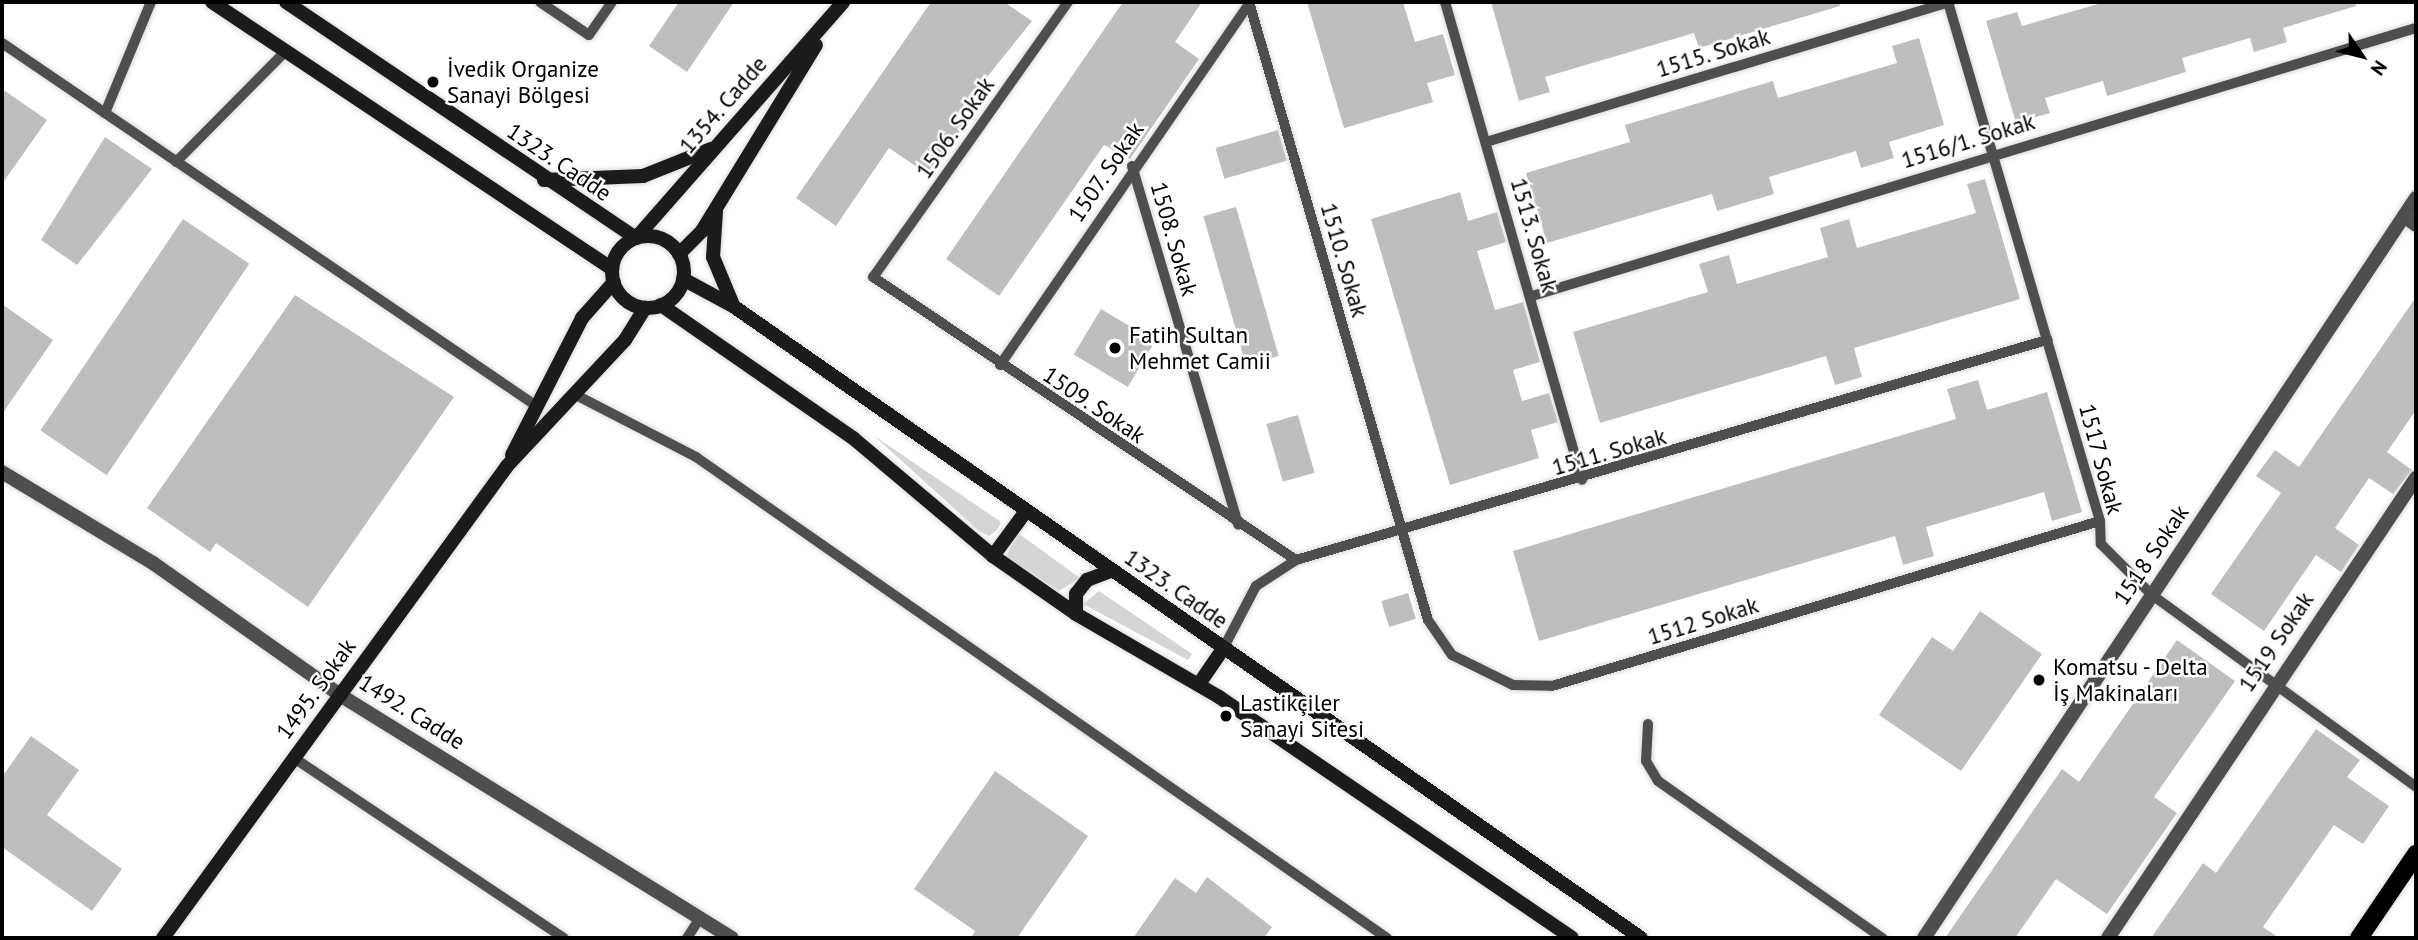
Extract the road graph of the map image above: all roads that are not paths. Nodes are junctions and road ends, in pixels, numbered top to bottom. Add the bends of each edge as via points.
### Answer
1 (151, 2) edge
2 (212, 2) edge
3 (286, 2) edge
4 (540, 2) edge
5 (612, 2) edge
6 (1068, 2) edge
7 (1445, 2) edge
8 (1948, 2) edge
9 (1249, 3) edge
10 (839, 8) edge
11 (2416, 28) edge
12 (2, 43) edge
13 (286, 51) junction
14 (105, 113) junction
15 (1486, 142) junction
16 (716, 147) junction
17 (1992, 153) junction
18 (176, 162) junction
19 (1132, 166) junction
20 (542, 179) junction
21 (2416, 198) edge
22 (717, 206) junction
23 (2410, 220) edge
24 (636, 238) junction
25 (679, 254) junction
26 (613, 276) junction
27 (873, 277) joint
28 (683, 279) junction
29 (1532, 296) junction
30 (661, 305) junction
31 (733, 306) junction
32 (645, 308) junction
33 (2047, 340) junction
34 (1000, 365) junction
35 (576, 395) junction
36 (535, 405) junction
37 (507, 466) junction
38 (2, 472) edge
39 (2416, 478) edge
40 (1582, 480) junction
41 (1026, 511) junction
42 (2100, 521) junction
43 (1238, 525) junction
44 (1402, 530) junction
45 (993, 556) junction
46 (1296, 560) junction
47 (1111, 571) junction
48 (2152, 595) junction
49 (1076, 614) junction
50 (1223, 649) junction
51 (1199, 684) junction
52 (2274, 685) junction
53 (340, 695) junction
54 (1648, 724) dead end
55 (294, 758) junction
56 (2416, 786) edge
57 (2416, 854) edge
58 (700, 918) junction
59 (163, 938) edge
60 (564, 938) edge
61 (687, 938) edge
62 (732, 938) edge
63 (1387, 938) edge
64 (1572, 938) edge
65 (1641, 938) edge
66 (1882, 938) edge
67 (1924, 938) edge
68 (2108, 938) edge
69 (2358, 938) edge

1 - 14 lane
2 - 13 main road
3 - 20 main road, 1323. Cadde
4 - 5 lane via 589,35
6 - 27 lane, 1506. Sokak
7 - 15 lane, 1513. Sokak
8 - 15 lane, 1515. Sokak
8 - 17 lane, 1517 Sokak
9 - 19 lane, 1507. Sokak
9 - 44 lane, 1510. Sokak
10 - 16 main road, 1354. Cadde
10 - 22 main road
11 - 17 lane, 1516/1. Sokak
12 - 14 lane
13 - 18 lane
13 - 26 main road
14 - 18 lane
15 - 29 lane, 1513. Sokak
16 - 20 main road via 643,176
16 - 24 main road, 1354. Cadde
17 - 29 lane, 1516/1. Sokak
17 - 33 lane, 1517 Sokak
18 - 36 lane
19 - 34 lane, 1507. Sokak
19 - 43 lane, 1508. Sokak
20 - 24 main road, 1323. Cadde
21 - 23 street, 1518 Sokak
22 - 25 main road
22 - 31 main road via 713,257
23 - 48 street, 1518 Sokak
24 - 25 main road via 660,238
24 - 26 main road via 620,250
25 - 28 main road
26 - 32 main road via 629,303
26 - 36 main road, 1495. Sokak via 582,318
27 - 34 lane, 1509. Sokak
28 - 30 main road
28 - 31 main road, 1323. Cadde
29 - 40 lane, 1513. Sokak
30 - 32 main road
30 - 45 main road via 853,438
31 - 41 main road, 1323. Cadde
32 - 35 main road, 1495. Sokak via 625,340
33 - 40 lane, 1511. Sokak
33 - 42 lane, 1517 Sokak
34 - 43 lane, 1509. Sokak
35 - 37 main road, 1495. Sokak
35 - 63 lane via 696,457
36 - 37 main road, 1495. Sokak
37 - 53 main road, 1495. Sokak
38 - 53 street, 1492. Cadde via 153,563
39 - 52 street, 1519 Sokak
40 - 44 lane, 1511. Sokak
41 - 45 main road
41 - 47 main road, 1323. Cadde
42 - 44 lane, 1512 Sokak via 1533,689 1478,669 1438,641
42 - 48 lane, 1517 Sokak via 2101,544
43 - 46 lane, 1509. Sokak
44 - 46 lane, 1511. Sokak
45 - 49 main road
46 - 50 lane, 1511. Sokak via 1256,586
47 - 49 main road via 1087,580 1076,594
47 - 50 main road, 1323. Cadde
48 - 52 lane, 1517 Sokak
48 - 67 street, 1518 Sokak
49 - 51 main road
50 - 51 main road
50 - 65 main road, 1323. Cadde
51 - 64 main road
52 - 56 lane, 1517 Sokak
52 - 68 street, 1519 Sokak
53 - 55 main road, 1495. Sokak
53 - 58 street, 1492. Cadde
54 - 66 lane via 1646,761 1658,781
55 - 59 main road, 1495. Sokak
55 - 60 lane
57 - 69 main road
58 - 61 lane
58 - 62 street, 1492. Cadde

